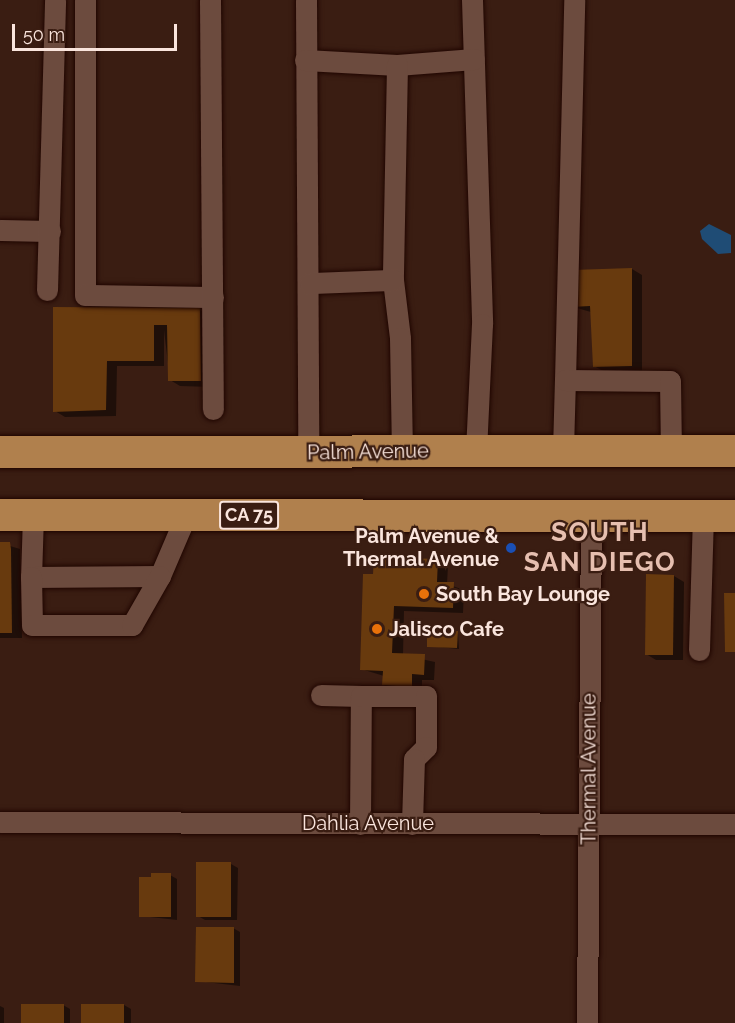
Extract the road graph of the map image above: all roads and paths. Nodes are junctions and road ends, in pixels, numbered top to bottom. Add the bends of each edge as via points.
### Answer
1 (55, 0) edge
2 (85, 0) edge
3 (210, 0) edge
4 (306, 0) edge
5 (472, 0) edge
6 (574, 0) edge
7 (474, 59) junction
8 (305, 60) junction
9 (397, 64) junction
10 (0, 230) edge
11 (50, 231) junction
12 (393, 280) junction
13 (310, 283) junction
14 (47, 290) dead end
15 (213, 297) junction
16 (565, 380) junction
17 (213, 409) dead end
18 (476, 450) junction
19 (563, 450) junction
20 (671, 450) junction
21 (402, 451) junction
22 (735, 451) edge
23 (0, 453) edge
24 (308, 453) junction
25 (0, 515) edge
26 (33, 515) junction
27 (186, 515) junction
28 (591, 515) junction
29 (702, 516) junction
30 (735, 516) edge
31 (160, 576) junction
32 (31, 577) junction
33 (699, 650) dead end
34 (321, 695) dead end
35 (361, 696) junction
36 (0, 822) edge
37 (360, 824) junction
38 (412, 824) junction
39 (588, 824) junction
40 (735, 824) edge
41 (586, 1023) edge

1 - 11 street
2 - 15 street via 85,295
3 - 15 street
4 - 8 street
5 - 7 street
6 - 16 street
7 - 9 street
7 - 18 street via 482,324
8 - 9 street
8 - 13 street
9 - 12 street
10 - 11 street
11 - 14 street
12 - 13 street
12 - 21 street via 400,338
13 - 24 street
15 - 17 street
16 - 19 street
16 - 20 street via 670,381
18 - 19 highway, Palm Avenue
18 - 21 highway, Palm Avenue
19 - 20 highway, Palm Avenue
20 - 22 highway, Palm Avenue
21 - 24 highway, Palm Avenue
23 - 24 highway, Palm Avenue
25 - 26 highway, CA 75
26 - 27 highway, CA 75
26 - 32 street
27 - 28 highway, CA 75
27 - 31 street
28 - 29 highway, CA 75
28 - 39 street, Thermal Avenue
29 - 30 highway, CA 75
29 - 33 street
31 - 32 street
31 - 32 street via 132,625 32,625
34 - 35 street
35 - 37 street
35 - 38 street via 426,696 426,747 414,759
36 - 37 street, Dahlia Avenue
37 - 38 street, Dahlia Avenue
38 - 39 street, Dahlia Avenue
39 - 40 street, Dahlia Avenue
39 - 41 street, Thermal Avenue

